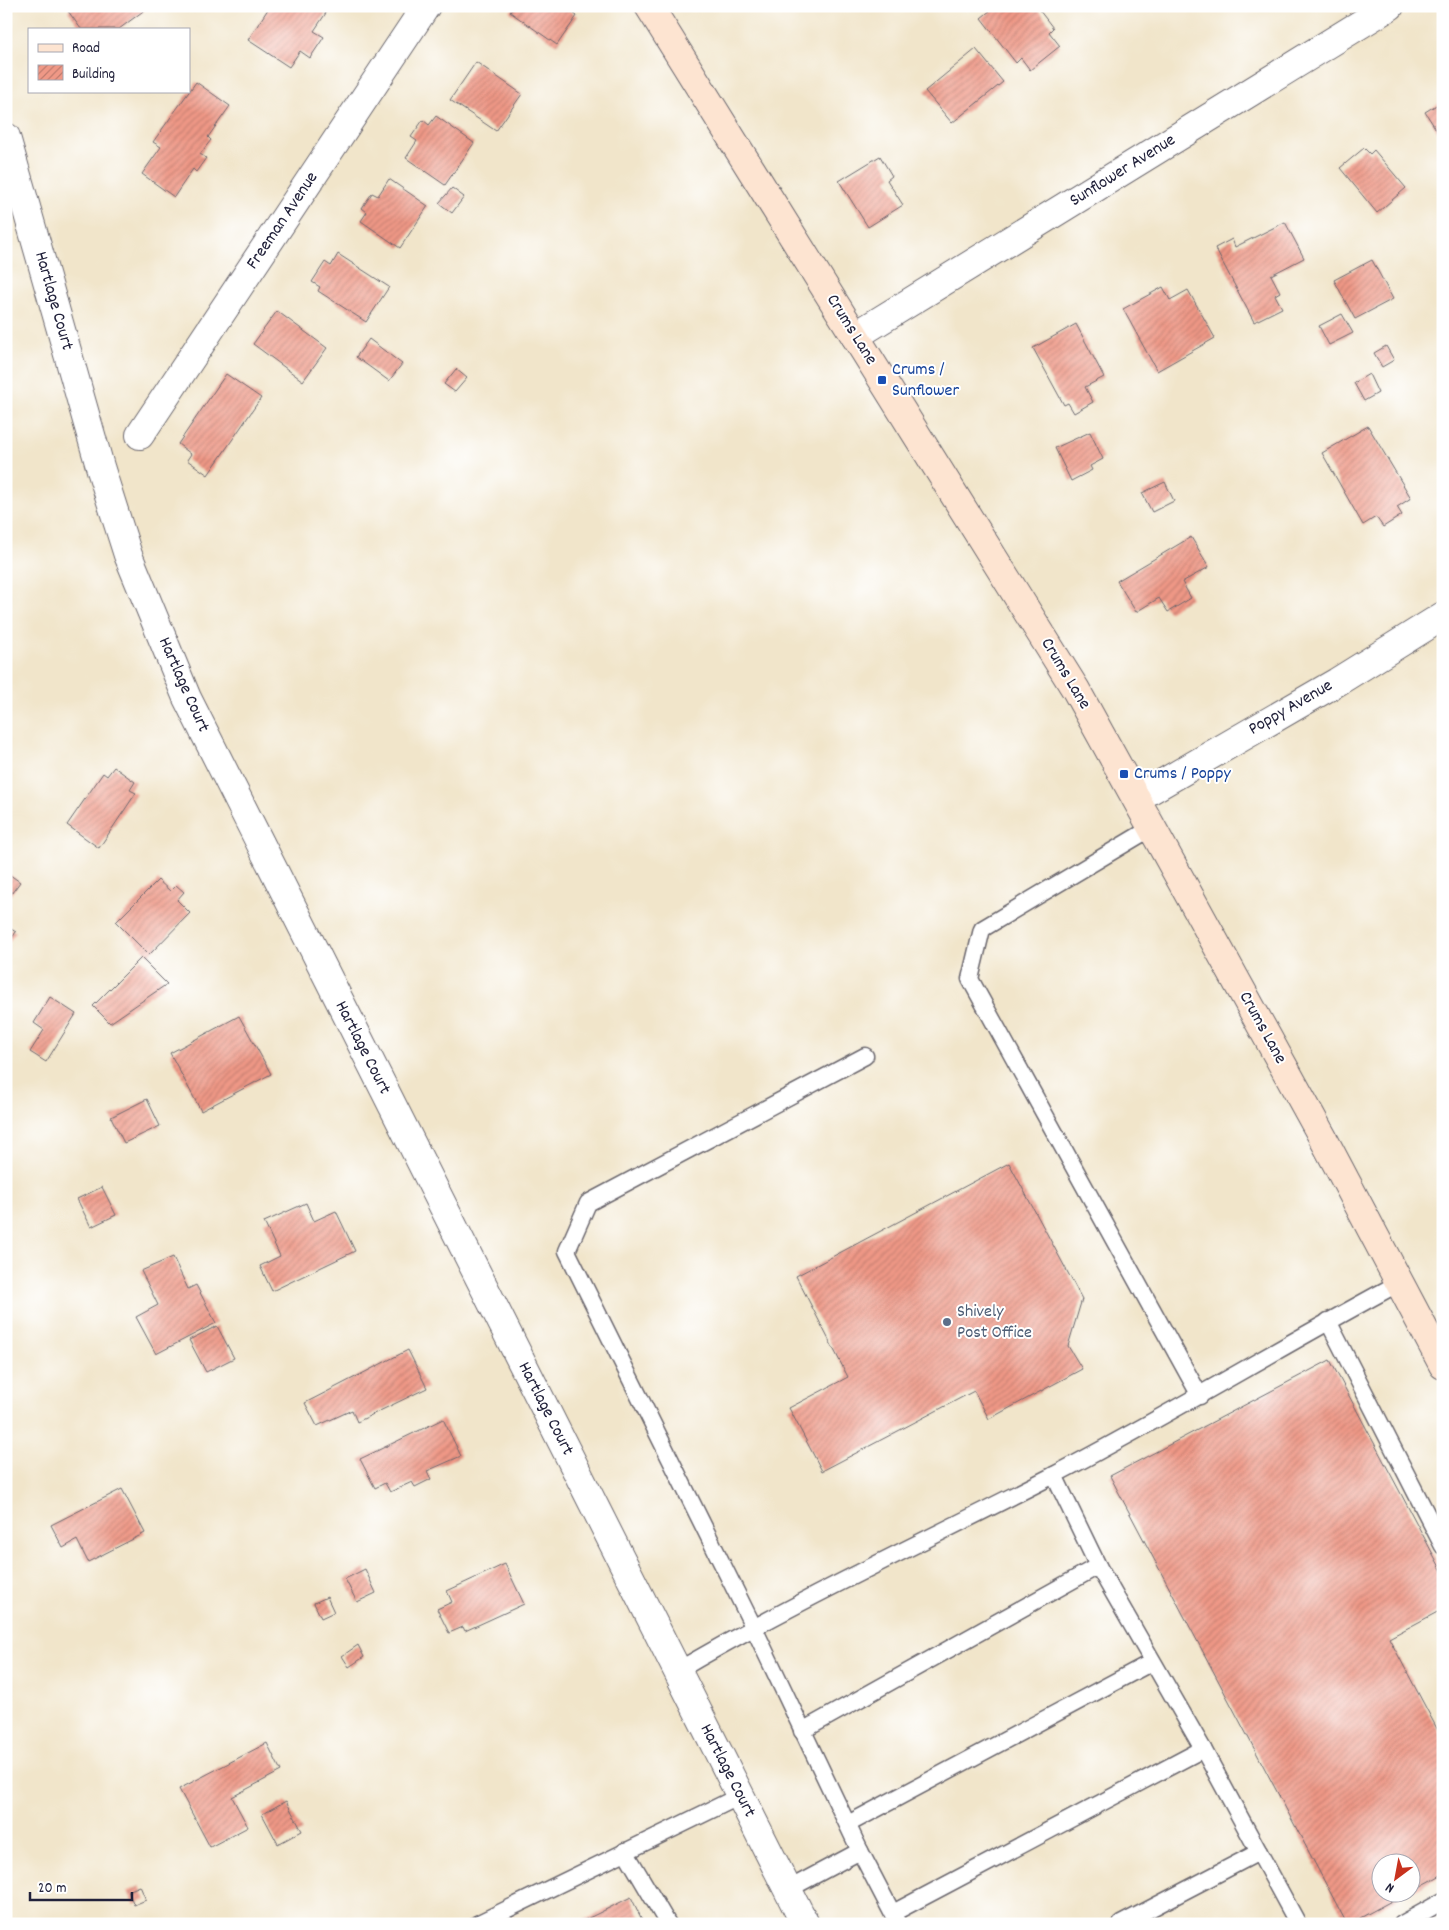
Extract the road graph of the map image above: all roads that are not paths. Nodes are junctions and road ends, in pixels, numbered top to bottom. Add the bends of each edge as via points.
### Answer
1 (426, 6) edge
2 (649, 6) edge
3 (1390, 6) edge
4 (6, 137) edge
5 (855, 336) junction
6 (140, 435) dead end
7 (1443, 616) edge
8 (1137, 798) junction
9 (1152, 827) junction
10 (865, 1056) dead end
11 (1399, 1283) junction
12 (1328, 1321) junction
13 (1443, 1364) edge
14 (1200, 1396) junction
15 (1054, 1475) junction
16 (1443, 1546) edge
17 (1098, 1566) junction
18 (753, 1626) junction
19 (1152, 1662) junction
20 (677, 1671) junction
21 (802, 1731) junction
22 (1203, 1749) junction
23 (740, 1796) junction
24 (848, 1824) junction
25 (625, 1851) junction
26 (860, 1851) junction
27 (1259, 1852) junction
28 (787, 1890) junction
29 (1443, 1901) edge
30 (895, 1919) edge
31 (477, 1924) edge
32 (668, 1924) edge
33 (805, 1924) edge
34 (1121, 1924) edge
35 (1298, 1924) edge
36 (1402, 1924) edge

1 - 6 street, Freeman Avenue
2 - 5 main road, Crums Lane
3 - 5 street, Sunflower Avenue
4 - 20 street, Hartlage Court via 128,555 187,698
5 - 8 main road, Crums Lane via 1076,690
7 - 8 street, Poppy Avenue via 1337,682
8 - 9 main road, Crums Lane
9 - 11 main road, Crums Lane
9 - 14 lane via 982,929 970,979
10 - 18 lane via 588,1203 567,1251
11 - 12 lane
11 - 13 main road, Crums Lane
12 - 14 lane
12 - 16 lane
14 - 15 lane
15 - 17 lane
15 - 18 lane
17 - 19 lane
17 - 21 lane
18 - 20 lane
18 - 21 lane
19 - 22 lane
19 - 24 lane
20 - 23 street, Hartlage Court
21 - 24 lane
22 - 27 lane
22 - 30 lane
23 - 25 lane
23 - 28 street, Hartlage Court
24 - 26 lane
25 - 31 lane
25 - 32 lane
26 - 28 lane
26 - 30 lane
27 - 34 lane
27 - 35 lane
28 - 33 street, Hartlage Court
29 - 36 lane

